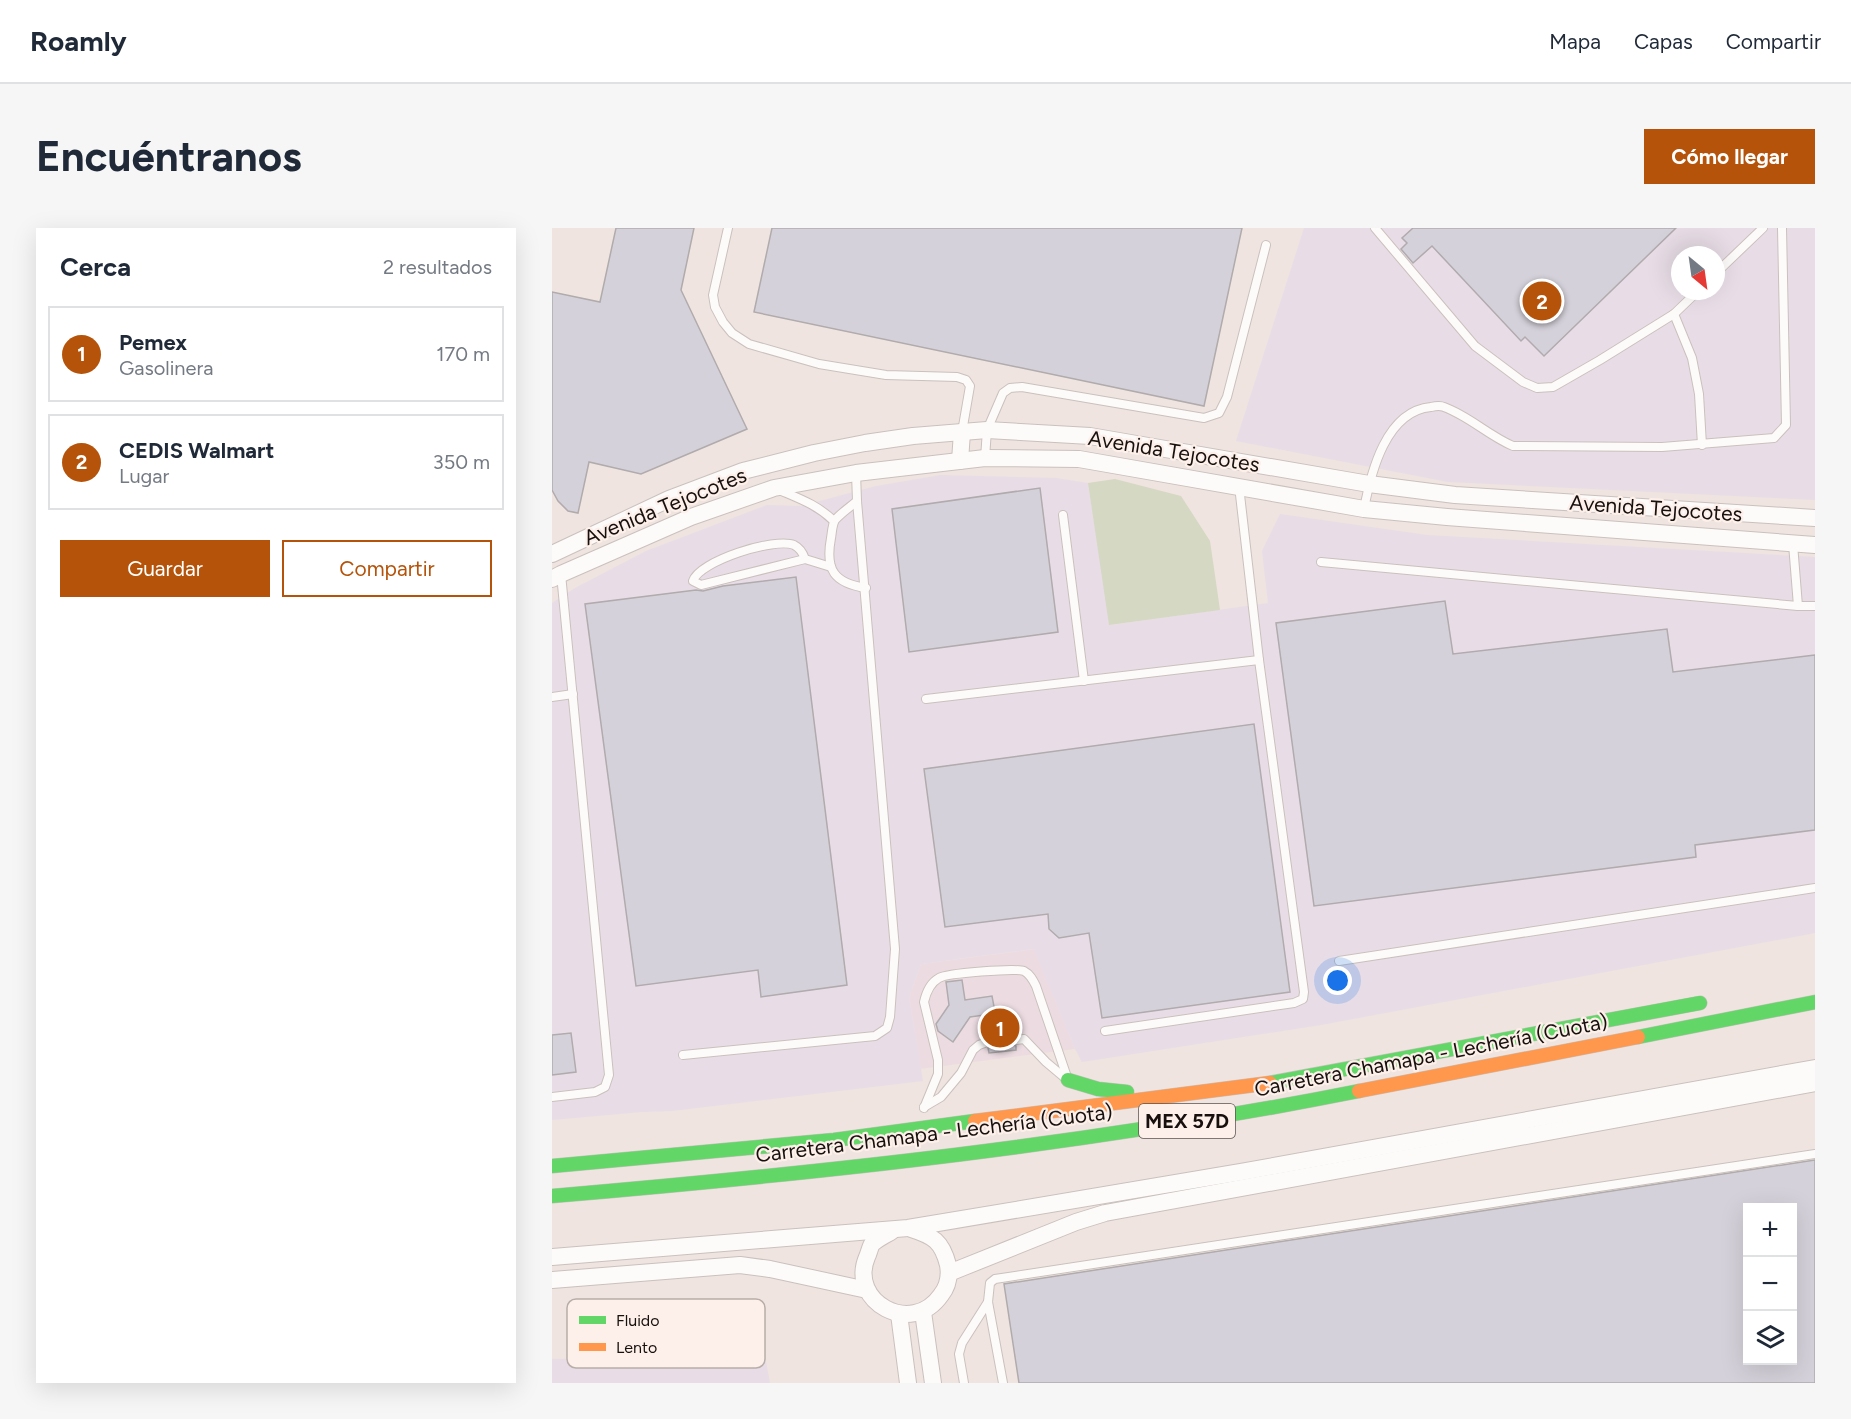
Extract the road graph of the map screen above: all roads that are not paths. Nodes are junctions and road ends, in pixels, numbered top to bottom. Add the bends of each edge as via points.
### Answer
1 (728, 228) edge
2 (1375, 228) edge
3 (1763, 228) edge
4 (1782, 228) edge
5 (1266, 245) dead end
6 (1725, 264) edge
7 (1689, 300) edge
8 (1674, 314) junction
9 (987, 430) junction
10 (962, 432) junction
11 (1702, 445) junction
12 (986, 459) junction
13 (960, 461) junction
14 (856, 473) junction
15 (1369, 484) junction
16 (1239, 486) junction
17 (774, 488) junction
18 (857, 501) junction
19 (1364, 509) junction
20 (1063, 515) dead end
21 (1815, 518) edge
22 (834, 521) junction
23 (1793, 543) junction
24 (1815, 545) edge
25 (553, 549) edge
26 (806, 559) junction
27 (1321, 562) dead end
28 (831, 567) junction
29 (556, 577) edge
30 (866, 588) junction
31 (1798, 606) junction
32 (1815, 606) edge
33 (1259, 660) junction
34 (1084, 681) junction
35 (573, 694) junction
36 (552, 697) edge
37 (926, 699) dead end
38 (1815, 888) edge
39 (1340, 961) dead end
40 (1710, 1001) dead end
41 (1815, 1002) edge
42 (1105, 1032) dead end
43 (1016, 1040) dead end
44 (987, 1042) dead end
45 (683, 1055) dead end
46 (1815, 1068) edge
47 (1068, 1080) junction
48 (1268, 1083) junction
49 (1815, 1083) edge
50 (552, 1097) edge
51 (915, 1113) junction
52 (834, 1140) junction
53 (1815, 1154) edge
54 (552, 1166) edge
55 (552, 1196) edge
56 (900, 1229) junction
57 (552, 1257) edge
58 (949, 1273) junction
59 (552, 1280) edge
60 (867, 1290) junction
61 (988, 1302) junction
62 (923, 1311) junction
63 (899, 1314) junction
64 (908, 1383) edge
65 (933, 1383) edge
66 (964, 1383) edge
67 (1003, 1383) edge

1 - 10 lane via 713,295 715,308 732,333 749,344 819,364 886,375 966,380 970,386
2 - 8 lane via 1475,346 1537,388 1553,387
3 - 6 lane
4 - 11 lane via 1786,426 1774,438
5 - 9 lane via 1227,397 1219,413 1204,418 1022,387 1003,393
7 - 8 lane
8 - 11 lane via 1692,358
9 - 10 street, Avenida Tejocotes
9 - 12 lane
9 - 15 street, Avenida Tejocotes via 1090,436
10 - 13 street
10 - 25 street, Avenida Tejocotes via 865,443 743,471
11 - 15 lane via 1513,446 1442,405 1420,408 1404,416 1388,436
12 - 13 street, Avenida Tejocotes
12 - 16 street, Avenida Tejocotes via 1079,459
13 - 14 street, Avenida Tejocotes
14 - 17 street, Avenida Tejocotes
14 - 18 lane
15 - 19 lane
15 - 21 street, Avenida Tejocotes via 1455,495
16 - 19 street, Avenida Tejocotes
16 - 33 lane
17 - 22 lane via 812,503
17 - 29 street, Avenida Tejocotes via 691,517
18 - 22 lane
18 - 30 lane
19 - 23 street, Avenida Tejocotes
20 - 34 lane
22 - 28 lane via 829,548
23 - 24 street, Avenida Tejocotes
23 - 31 lane
25 - 29 street
26 - 26 lane via 700,585 693,581 697,573 716,563 767,544 791,544
26 - 28 lane
27 - 31 lane
28 - 30 lane via 848,585
29 - 35 lane
30 - 45 lane via 895,949 887,1028 875,1036
31 - 32 lane
33 - 34 lane
33 - 42 lane via 1303,999
34 - 37 lane
35 - 36 lane
35 - 50 lane via 609,1075 605,1087 595,1092
38 - 39 lane
40 - 48 highway, Carretera Chamapa - Lechería (Cuota) / MEX 57D
41 - 55 highway, Carretera Chamapa - Lechería (Cuota) / MEX 57D via 1262,1109 960,1155
43 - 47 lane via 1024,1040
44 - 51 lane via 973,1050 961,1073 941,1097
46 - 56 street
47 - 48 highway via 1126,1092 1206,1083
47 - 51 lane via 1029,974 1017,970 950,974 939,978 926,994 924,1002 938,1074
48 - 52 highway, Carretera Chamapa - Lechería (Cuota) / MEX 57D
49 - 58 street via 1105,1213
51 - 52 highway via 891,1126
52 - 54 highway, Carretera Chamapa - Lechería (Cuota) / MEX 57D
53 - 61 lane via 995,1279 990,1283
56 - 57 street
56 - 58 street via 929,1235 945,1251
56 - 60 street via 872,1244 863,1266
58 - 62 street via 946,1289
59 - 60 street via 740,1265
60 - 63 street via 880,1306
61 - 66 lane via 962,1343 959,1354
61 - 67 lane
62 - 63 street
62 - 65 street
63 - 64 street

